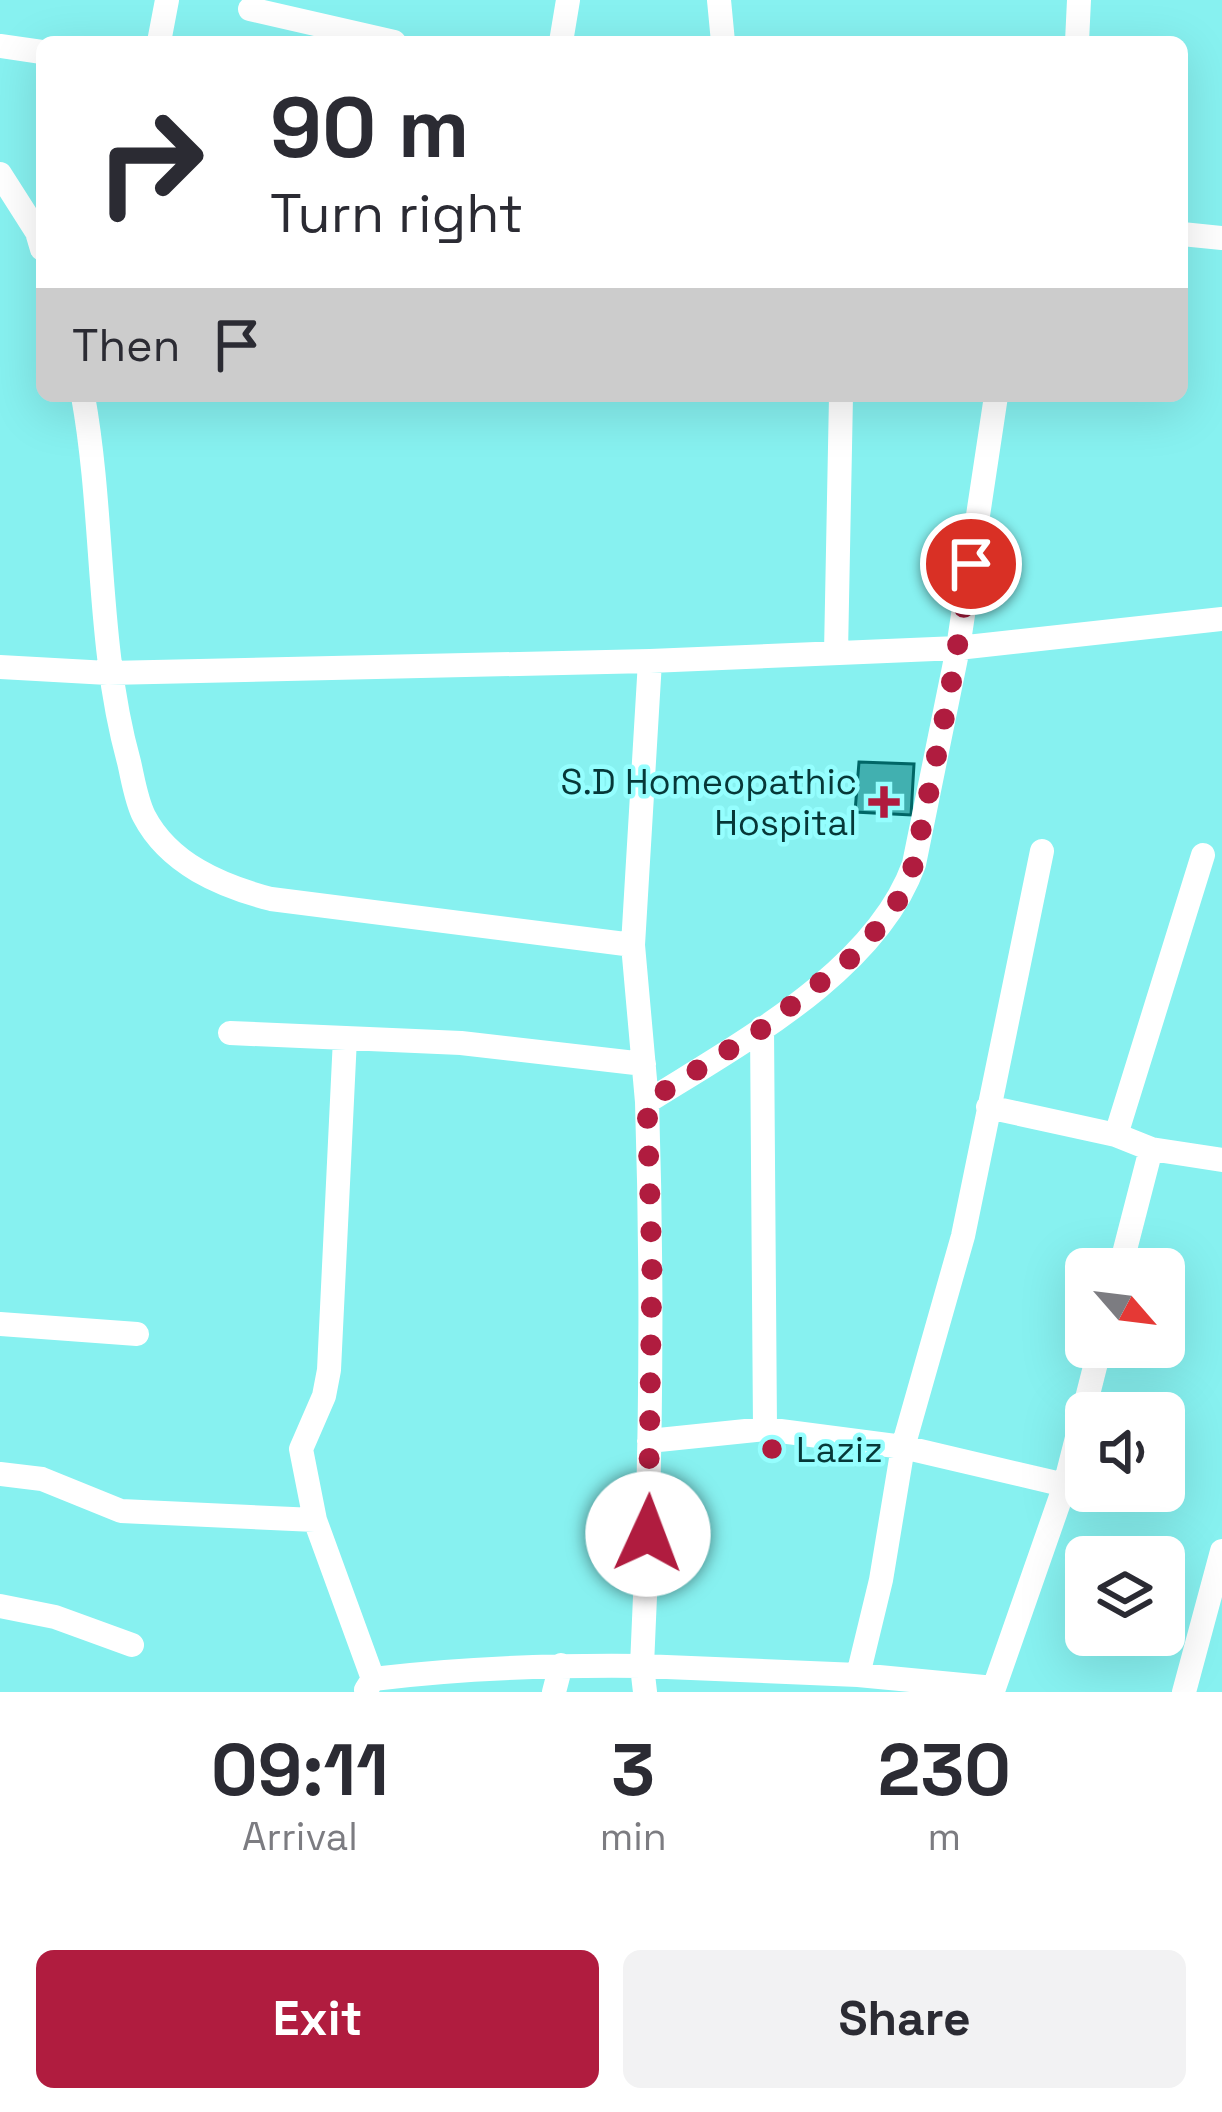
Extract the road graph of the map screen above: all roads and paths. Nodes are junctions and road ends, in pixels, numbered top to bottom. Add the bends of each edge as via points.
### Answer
1 (167, 0) edge
2 (568, 0) edge
3 (719, 0) edge
4 (1079, 0) edge
5 (250, 8) dead end
6 (160, 36) edge
7 (369, 36) edge
8 (562, 36) edge
9 (722, 36) edge
10 (1077, 36) edge
11 (0, 46) edge
12 (36, 51) edge
13 (0, 174) edge
14 (36, 232) edge
15 (1188, 235) edge
16 (1222, 238) edge
17 (84, 402) edge
18 (841, 402) edge
19 (995, 402) edge
20 (1222, 619) edge
21 (958, 648) junction
22 (836, 652) junction
23 (650, 661) junction
24 (0, 667) edge
25 (108, 673) junction
26 (1042, 851) dead end
27 (1203, 855) dead end
28 (633, 945) junction
29 (763, 1028) junction
30 (230, 1033) dead end
31 (345, 1038) junction
32 (644, 1064) junction
33 (647, 1102) junction
34 (988, 1107) junction
35 (1116, 1136) junction
36 (1151, 1149) junction
37 (1222, 1160) edge
38 (1125, 1248) edge
39 (0, 1324) edge
40 (137, 1334) dead end
41 (1095, 1368) edge
42 (765, 1429) junction
43 (649, 1441) junction
44 (903, 1448) junction
45 (0, 1474) edge
46 (1064, 1485) junction
47 (314, 1520) junction
48 (1222, 1551) edge
49 (0, 1606) edge
50 (132, 1645) dead end
51 (562, 1665) junction
52 (641, 1666) junction
53 (858, 1675) junction
54 (369, 1686) edge
55 (998, 1691) edge
56 (554, 1692) edge
57 (645, 1692) edge
58 (1184, 1692) edge

1 - 6 street
2 - 8 street
3 - 9 street
4 - 10 street
5 - 7 street
11 - 12 street
13 - 14 street
15 - 16 street
17 - 25 street
18 - 22 street
19 - 21 street
20 - 21 street
21 - 22 street
21 - 29 street via 903,894 861,950
22 - 23 street
23 - 25 street
23 - 28 street
24 - 25 street
25 - 28 street via 143,815 168,848 220,886 308,905
26 - 34 street
27 - 35 street
28 - 32 street
29 - 33 street
29 - 42 street
30 - 31 street
31 - 32 street
31 - 47 street via 329,1370 301,1449
32 - 33 street
33 - 43 street
34 - 35 street
34 - 44 street via 963,1236
35 - 36 street
36 - 37 street
36 - 38 street
39 - 40 street
41 - 46 street
42 - 43 street
42 - 44 street
43 - 52 street
44 - 46 street
44 - 53 street
45 - 47 street via 42,1479 121,1511
46 - 55 street
47 - 54 street
48 - 58 street
49 - 50 street
51 - 52 street
51 - 54 street via 443,1671
51 - 56 street
52 - 53 street
52 - 57 street
53 - 55 street

